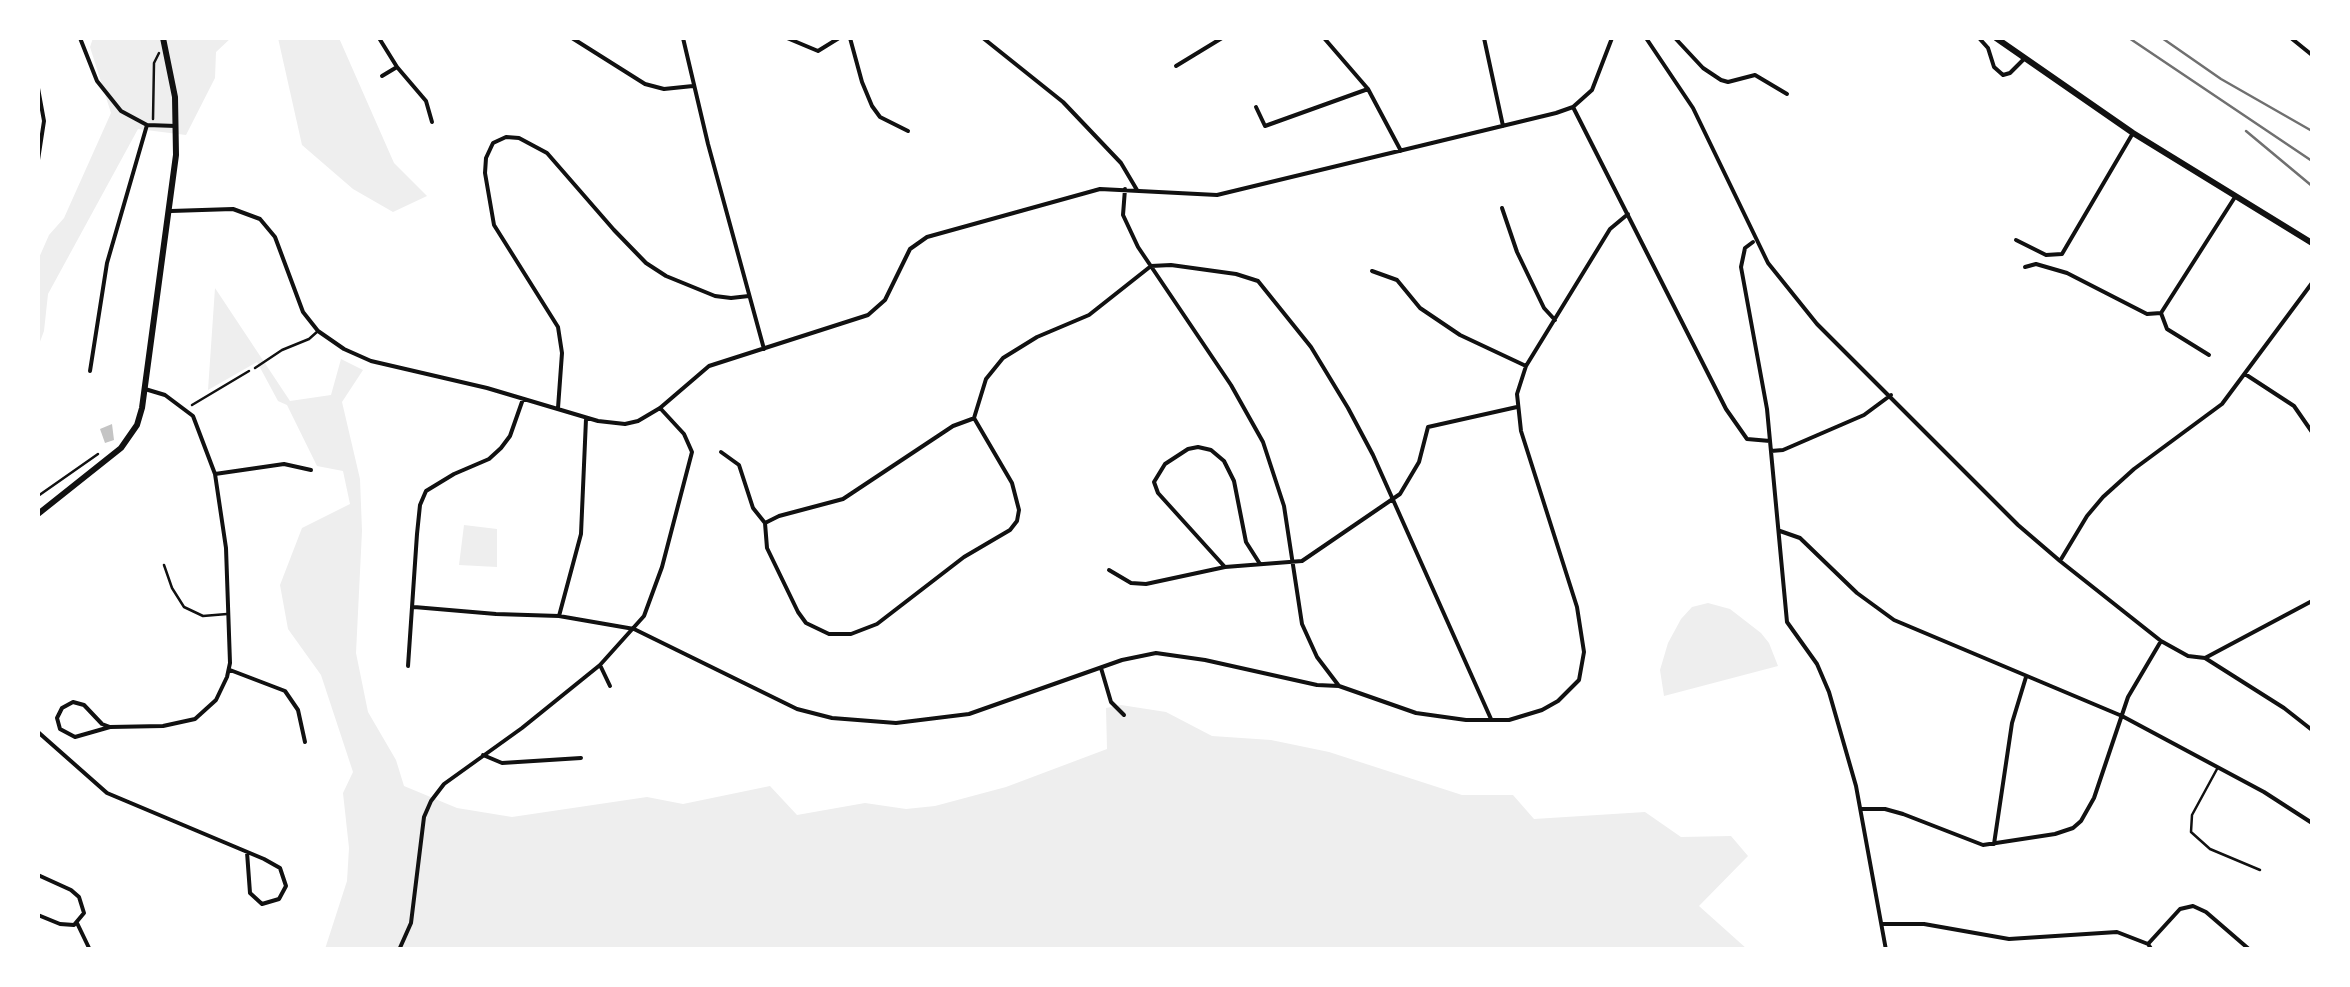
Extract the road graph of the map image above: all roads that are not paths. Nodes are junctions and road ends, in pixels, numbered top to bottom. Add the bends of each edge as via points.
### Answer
1 (80, 38) edge
2 (163, 38) edge
3 (380, 38) edge
4 (572, 38) edge
5 (683, 38) edge
6 (787, 38) edge
7 (839, 38) edge
8 (850, 38) edge
9 (983, 38) edge
10 (1222, 38) edge
11 (1324, 38) edge
12 (1484, 38) edge
13 (1612, 38) edge
14 (1646, 38) edge
15 (1675, 38) edge
16 (1979, 38) edge
17 (1996, 38) edge
18 (2291, 38) edge
19 (2312, 55) edge
20 (2024, 59) junction
21 (1176, 66) dead end
22 (396, 67) junction
23 (382, 76) dead end
24 (693, 86) junction
25 (38, 88) edge
26 (1368, 90) junction
27 (1787, 94) dead end
28 (1256, 107) dead end
29 (1573, 107) junction
30 (432, 122) dead end
31 (146, 125) junction
32 (176, 126) junction
33 (1503, 126) junction
34 (908, 132) dead end
35 (2133, 132) junction
36 (1401, 151) junction
37 (38, 160) edge
38 (1125, 190) junction
39 (1137, 190) junction
40 (2235, 197) junction
41 (1502, 208) dead end
42 (171, 211) junction
43 (1628, 214) junction
44 (2016, 240) dead end
45 (1755, 241) junction
46 (2312, 243) edge
47 (1151, 266) junction
48 (2025, 267) dead end
49 (1372, 271) dead end
50 (2312, 283) edge
51 (749, 296) junction
52 (2160, 313) junction
53 (1555, 321) junction
54 (318, 330) junction
55 (764, 349) junction
56 (2208, 355) dead end
57 (1526, 366) junction
58 (255, 368) road end
59 (90, 371) dead end
60 (2245, 374) junction
61 (145, 389) junction
62 (1891, 395) junction
63 (523, 399) junction
64 (1517, 407) junction
65 (660, 408) junction
66 (558, 409) junction
67 (586, 418) junction
68 (974, 418) junction
69 (2312, 432) edge
70 (1770, 441) junction
71 (1771, 451) junction
72 (721, 452) dead end
73 (311, 470) dead end
74 (215, 474) junction
75 (1392, 500) junction
76 (38, 514) edge
77 (764, 523) junction
78 (1780, 530) junction
79 (2060, 561) junction
80 (1260, 564) junction
81 (1291, 564) junction
82 (164, 565) dead end
83 (1225, 567) junction
84 (1109, 570) dead end
85 (2312, 601) edge
86 (414, 607) junction
87 (228, 614) junction
88 (559, 616) junction
89 (634, 629) junction
90 (2161, 642) junction
91 (2205, 658) junction
92 (600, 665) junction
93 (408, 666) dead end
94 (1101, 668) junction
95 (229, 670) junction
96 (2026, 677) junction
97 (610, 686) dead end
98 (1340, 686) junction
99 (1124, 715) dead end
100 (2122, 716) junction
101 (1491, 719) junction
102 (110, 728) junction
103 (2312, 730) edge
104 (38, 732) edge
105 (305, 742) dead end
106 (483, 756) junction
107 (581, 758) dead end
108 (2218, 768) junction
109 (1861, 808) junction
110 (2312, 823) edge
111 (1994, 844) junction
112 (247, 852) junction
113 (2260, 870) dead end
114 (38, 875) edge
115 (38, 915) edge
116 (77, 923) junction
117 (1882, 924) junction
118 (2150, 947) edge
119 (90, 950) edge
120 (399, 950) edge
121 (1886, 950) edge
122 (2250, 950) edge

1 - 31 street via 106,94
2 - 32 main road
3 - 22 street
4 - 24 street via 645,84
5 - 24 street
6 - 7 street via 818,51
8 - 34 street via 872,106
9 - 39 street via 1063,102 1121,163
10 - 21 street
11 - 26 street
12 - 33 street
13 - 29 street via 1592,90
14 - 45 street via 1693,108
15 - 27 street via 1721,80 1755,76
16 - 20 street via 1998,72 2010,73
17 - 20 main road
18 - 19 street
20 - 35 main road
22 - 23 street
22 - 30 street via 426,101
24 - 51 street
25 - 37 street via 44,121
26 - 28 street via 1265,126
26 - 36 street
29 - 33 street
29 - 43 street
31 - 32 street
31 - 59 street via 107,263
32 - 42 main road
33 - 36 street
35 - 40 main road
35 - 44 street via 2062,254
36 - 39 street via 1217,195
38 - 39 street
38 - 47 street via 1124,216
38 - 55 street via 1079,192 927,237 910,250 885,300 868,315
40 - 46 main road
40 - 52 street
41 - 53 street via 1517,252
42 - 54 street via 232,209 260,219
42 - 61 main road
43 - 53 street via 1610,229
43 - 70 street via 1737,427 1746,439
45 - 62 street via 1816,324
45 - 70 street via 1744,248 1741,268
47 - 68 street via 1088,316 1003,358 986,379
47 - 75 street via 1236,274 1264,286 1339,393
47 - 81 street via 1263,442 1284,506
48 - 52 street via 2067,273 2147,314
49 - 57 street via 1397,280 1448,328
50 - 60 street
51 - 55 street
51 - 66 street via 715,296 666,276 646,263 546,153 519,138 493,144 485,173 494,226 558,327
52 - 56 street via 2167,330
53 - 57 street
54 - 58 lane
54 - 63 street via 371,361
55 - 65 street via 709,366
57 - 64 street
60 - 69 street via 2294,406
60 - 79 street via 2222,404 2103,497
61 - 74 street via 185,408
61 - 76 main road via 122,448
62 - 71 street via 1864,415
62 - 79 street
63 - 66 street
63 - 86 street via 501,448 426,491
64 - 75 street via 1428,427 1412,478
64 - 101 street via 1577,607 1584,652 1579,680 1558,701 1526,716
65 - 67 street via 625,424
65 - 89 street via 690,442 691,463 654,595
66 - 67 street
67 - 88 street via 581,534
68 - 77 street via 843,499
68 - 77 street via 1012,484 1017,521 877,624 829,634 806,623 788,596
70 - 71 street
71 - 78 street
72 - 77 street via 739,465
73 - 74 street via 284,464
74 - 87 street
75 - 81 street
75 - 101 street
78 - 96 street via 1800,538 1894,620
78 - 109 street via 1787,622 1829,692
79 - 90 street
80 - 81 street
80 - 83 street
80 - 83 street via 1246,542 1234,481 1224,462 1198,446 1164,464 1154,482
81 - 98 street via 1308,642
82 - 87 lane via 187,610
83 - 84 street via 1146,584
85 - 91 street
86 - 88 street
86 - 93 street
87 - 95 street
88 - 89 street
89 - 92 street
89 - 94 street via 797,709 832,718 896,723 969,714
90 - 91 street
90 - 100 street
91 - 103 street
92 - 97 street
92 - 106 street
94 - 98 street via 1156,653
94 - 99 street via 1111,702
95 - 102 street via 216,700 195,719
95 - 105 street via 285,691 298,710
96 - 100 street
96 - 111 street via 2012,723
98 - 101 street via 1416,713
100 - 108 street
100 - 111 street via 2081,821 2055,834
102 - 102 street via 75,738 60,729 57,718 67,704 78,702
104 - 112 street via 107,793
106 - 107 street via 502,763
106 - 120 street via 444,784 428,807 411,923
108 - 110 street
108 - 113 lane via 2192,815 2191,832 2210,849
109 - 111 street via 1886,809 1965,840
109 - 117 street
112 - 112 street via 284,874 279,899 262,904 250,893
114 - 116 street via 79,897 84,913
115 - 116 street
116 - 119 street
117 - 118 street via 2009,939 2117,932
117 - 121 street
118 - 122 street via 2180,909 2193,906

